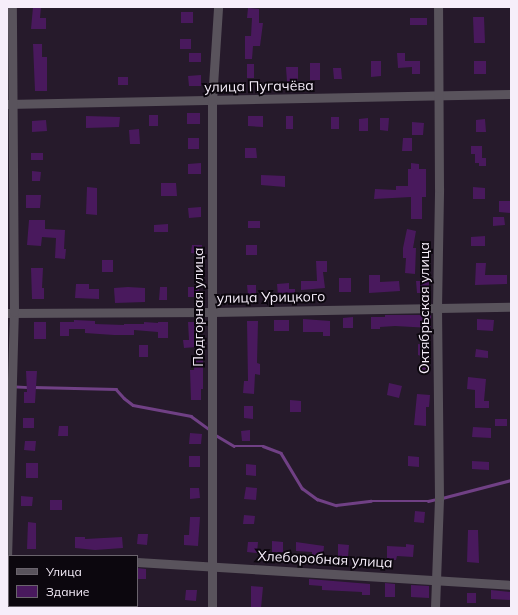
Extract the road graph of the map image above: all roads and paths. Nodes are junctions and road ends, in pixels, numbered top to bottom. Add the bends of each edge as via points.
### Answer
1 (12, 7) edge
2 (218, 7) edge
3 (438, 7) edge
4 (511, 94) edge
5 (438, 96) junction
6 (212, 101) junction
7 (10, 104) edge
8 (511, 307) edge
9 (437, 308) junction
10 (11, 312) edge
11 (212, 312) junction
12 (7, 559) edge
13 (138, 562) edge
14 (212, 567) junction
15 (435, 580) junction
16 (511, 585) edge
17 (212, 608) edge
18 (435, 608) edge

1 - 7 street
2 - 6 street, Подгорная улица
3 - 5 street, Октябрьская улица
4 - 5 street, улица Пугачёва
5 - 6 street, улица Пугачёва
5 - 9 street, Октябрьская улица
6 - 7 street, улица Пугачёва
6 - 11 street, Подгорная улица
7 - 10 street
8 - 9 street, улица Урицкого
9 - 11 street, улица Урицкого
9 - 15 street, Октябрьская улица via 440,498
10 - 11 street, улица Урицкого
10 - 12 street
11 - 14 street, Подгорная улица
13 - 14 street, Хлеборобная улица
14 - 15 street, Хлеборобная улица
14 - 17 street, Подгорная улица
15 - 16 street, Хлеборобная улица
15 - 18 street, Октябрьская улица

